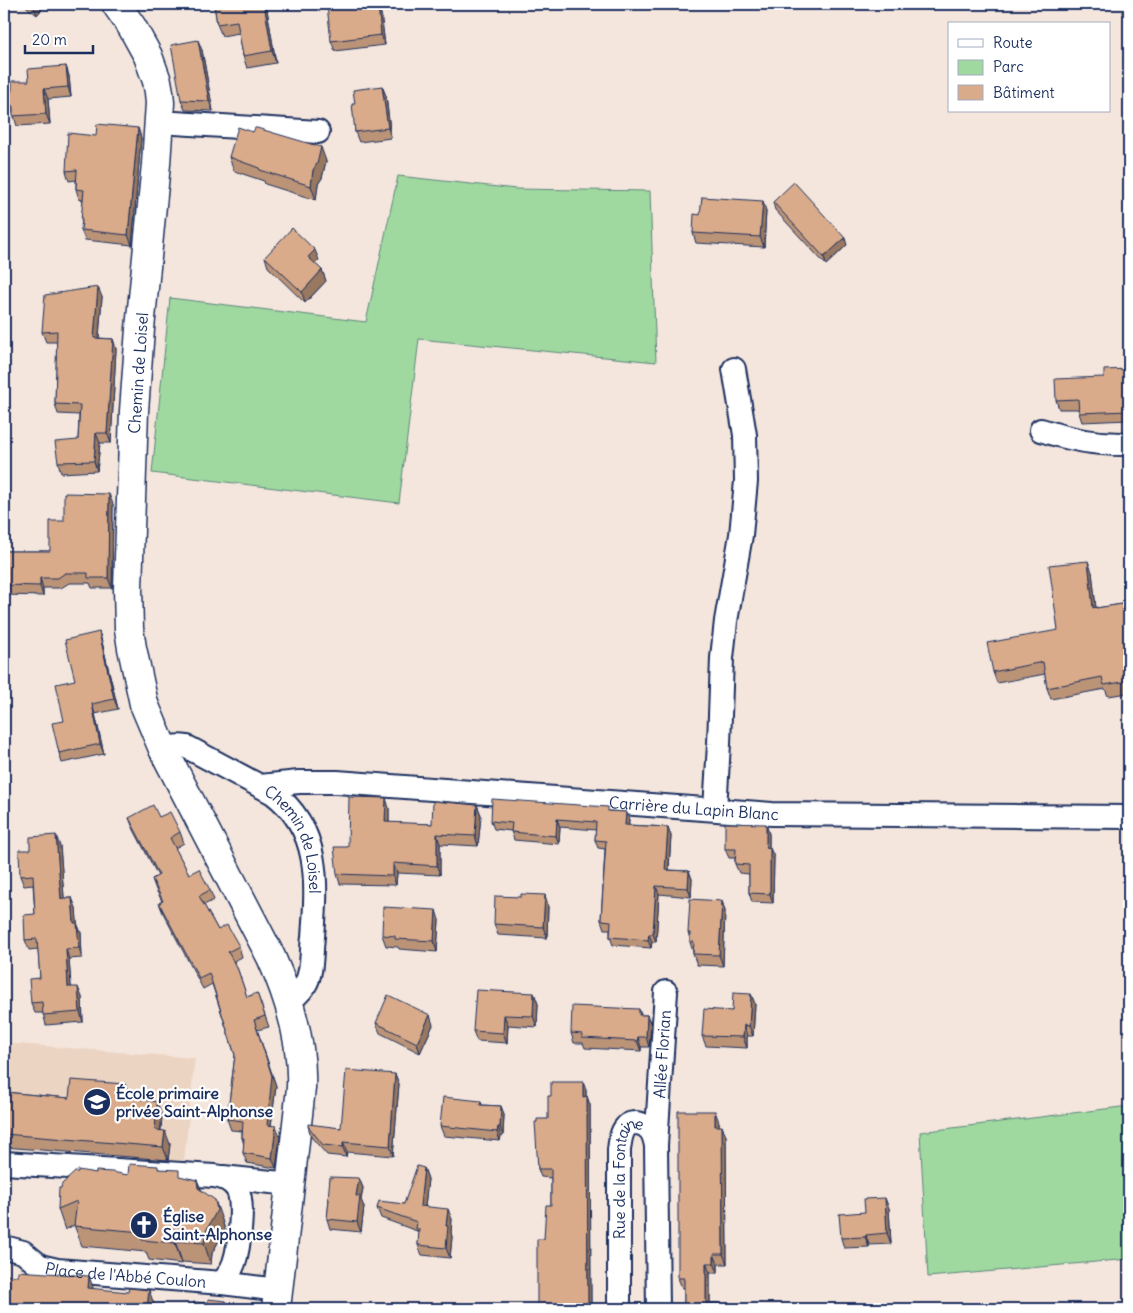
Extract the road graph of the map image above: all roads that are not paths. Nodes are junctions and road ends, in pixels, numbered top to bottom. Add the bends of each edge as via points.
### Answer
1 (116, 4) edge
2 (134, 16) edge
3 (159, 122) junction
4 (318, 132) dead end
5 (734, 369) dead end
6 (1041, 430) dead end
7 (1129, 444) edge
8 (163, 749) junction
9 (260, 786) junction
10 (715, 809) junction
11 (1129, 817) edge
12 (666, 992) dead end
13 (289, 1002) junction
14 (656, 1146) junction
15 (4, 1163) edge
16 (224, 1177) junction
17 (290, 1184) junction
18 (4, 1247) edge
19 (222, 1283) junction
20 (277, 1299) edge
21 (619, 1309) edge
22 (658, 1309) edge

1 - 2 street, Chemin de Loisel
2 - 3 street, Chemin de Loisel via 157,81
3 - 4 street
3 - 8 street, Chemin de Loisel via 137,362 128,588 129,630 137,678
5 - 10 street via 745,434 746,481 741,535 722,649
6 - 7 street via 1086,442
8 - 9 street, Chemin de Loisel via 180,745 187,747
8 - 13 street, Chemin de Loisel via 271,957
9 - 10 street, Carrière du Lapin Blanc via 337,782
9 - 13 street, Chemin de Loisel via 292,810 305,832 313,857 315,881 310,967 304,988
10 - 11 street, Carrière du Lapin Blanc via 772,814
12 - 14 street, Allée Florian
13 - 17 street, Chemin de Loisel via 302,1074
14 - 21 street, Rue de la Fontaine via 646,1126 632,1123 625,1128 619,1150
14 - 22 street, Rue de la Fontaine
15 - 16 street
16 - 17 street
16 - 19 street, Place de l'Abbé Coulon via 236,1188 241,1205 237,1252
17 - 20 street, Chemin de Loisel
18 - 19 street, Place de l'Abbé Coulon via 23,1252 40,1266 57,1270
19 - 20 street, Place de l'Abbé Coulon

